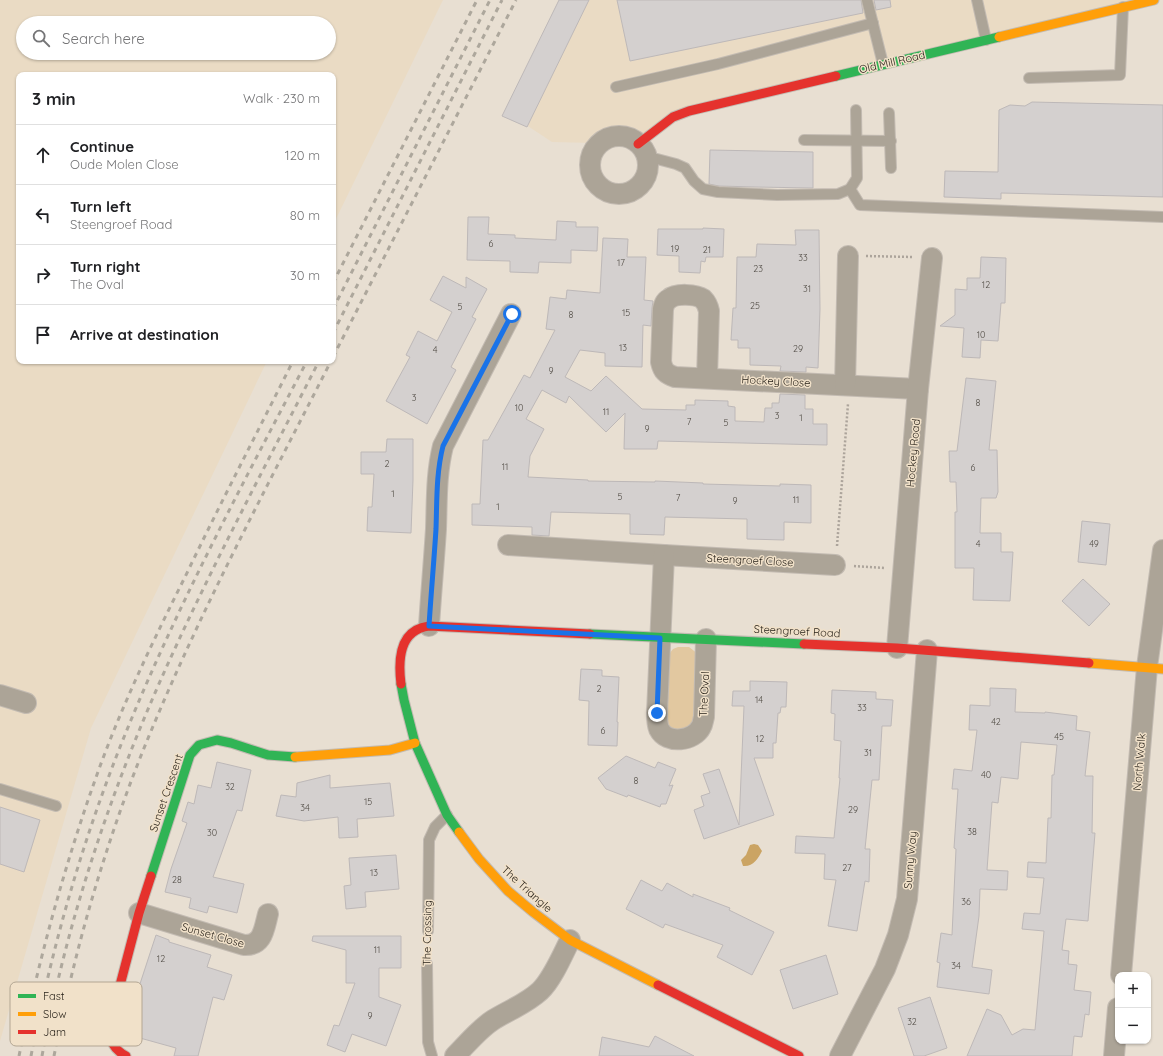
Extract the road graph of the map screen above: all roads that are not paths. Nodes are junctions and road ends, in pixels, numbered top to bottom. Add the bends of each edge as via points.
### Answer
1 (868, 0) edge
2 (977, 0) edge
3 (1154, 0) edge
4 (1124, 7) junction
5 (873, 23) junction
6 (986, 40) junction
7 (883, 64) junction
8 (1029, 78) dead end
9 (616, 87) dead end
10 (856, 110) dead end
11 (889, 113) dead end
12 (804, 140) dead end
13 (856, 140) junction
14 (891, 141) junction
15 (638, 144) junction
16 (648, 161) junction
17 (891, 168) dead end
18 (850, 189) junction
19 (1163, 217) edge
20 (848, 256) road end
21 (932, 258) road end
22 (512, 314) dead end
23 (707, 378) dead end
24 (847, 385) junction
25 (918, 390) junction
26 (508, 545) dead end
27 (1163, 550) edge
28 (664, 556) junction
29 (836, 565) road end
30 (429, 626) junction
31 (660, 638) junction
32 (706, 639) junction
33 (897, 648) junction
34 (927, 650) junction
35 (1155, 668) edge
36 (0, 695) edge
37 (26, 703) dead end
38 (415, 743) junction
39 (0, 789) edge
40 (56, 806) dead end
41 (447, 815) junction
42 (139, 913) junction
43 (268, 914) dead end
44 (428, 931) dead end
45 (570, 940) junction
46 (426, 964) dead end
47 (1121, 972) edge
48 (120, 982) edge
49 (1115, 1044) edge
50 (114, 1046) edge
51 (126, 1056) edge
52 (432, 1056) edge
53 (455, 1056) edge
54 (799, 1056) edge
55 (840, 1056) edge
56 (1114, 1056) edge

1 - 5 lane
2 - 6 lane
3 - 4 street, Old Mill Road
4 - 6 street, Old Mill Road
4 - 8 lane via 1120,75
5 - 7 lane
5 - 9 lane via 718,64
6 - 7 street, Old Mill Road
7 - 15 street, Old Mill Road via 689,110 673,117
10 - 13 lane
11 - 14 lane
12 - 13 lane
13 - 14 lane
13 - 18 lane via 857,178
14 - 17 lane
15 - 16 street
15 - 16 street via 630,138 620,136 601,142 591,159 590,169 594,179 608,192 628,192 637,188 644,180 648,171
16 - 18 lane via 657,159 676,164 684,168 703,189 718,192 777,195 838,194
18 - 19 lane via 860,205
20 - 24 street
21 - 25 street, Hockey Road
22 - 30 street via 443,446 436,493
23 - 24 street, Hockey Close
24 - 25 street, Hockey Close
25 - 33 street, Hockey Road
26 - 28 street, Steengroef Close
27 - 35 street, North Walk
28 - 29 street, Steengroef Close
28 - 31 street
30 - 31 street, Steengroef Road
30 - 38 street, The Triangle via 411,633 405,641 399,669
31 - 32 street, Steengroef Road
31 - 32 street, The Oval via 657,723 665,735 683,739 691,738 701,727 704,718
32 - 33 street, Steengroef Road
33 - 34 street, Steengroef Road
34 - 35 street, Steengroef Road
34 - 55 street, Sunny Way via 907,900 898,935 885,969
35 - 47 street, North Walk
36 - 37 street
38 - 41 street, The Triangle
38 - 42 street, Sunset Crescent via 390,750 294,757 268,755 217,740 200,745 190,755
39 - 40 lane
41 - 44 lane, The Crossing via 435,827 429,840
41 - 45 street, The Triangle via 479,859 508,891
42 - 43 street, Sunset Close via 244,945 258,942
42 - 48 street, Sunset Crescent
45 - 53 street via 541,990 520,1006 492,1020
45 - 54 street, The Triangle
46 - 52 lane, The Crossing via 428,1042
49 - 56 street
50 - 51 street, Sunset Crescent

